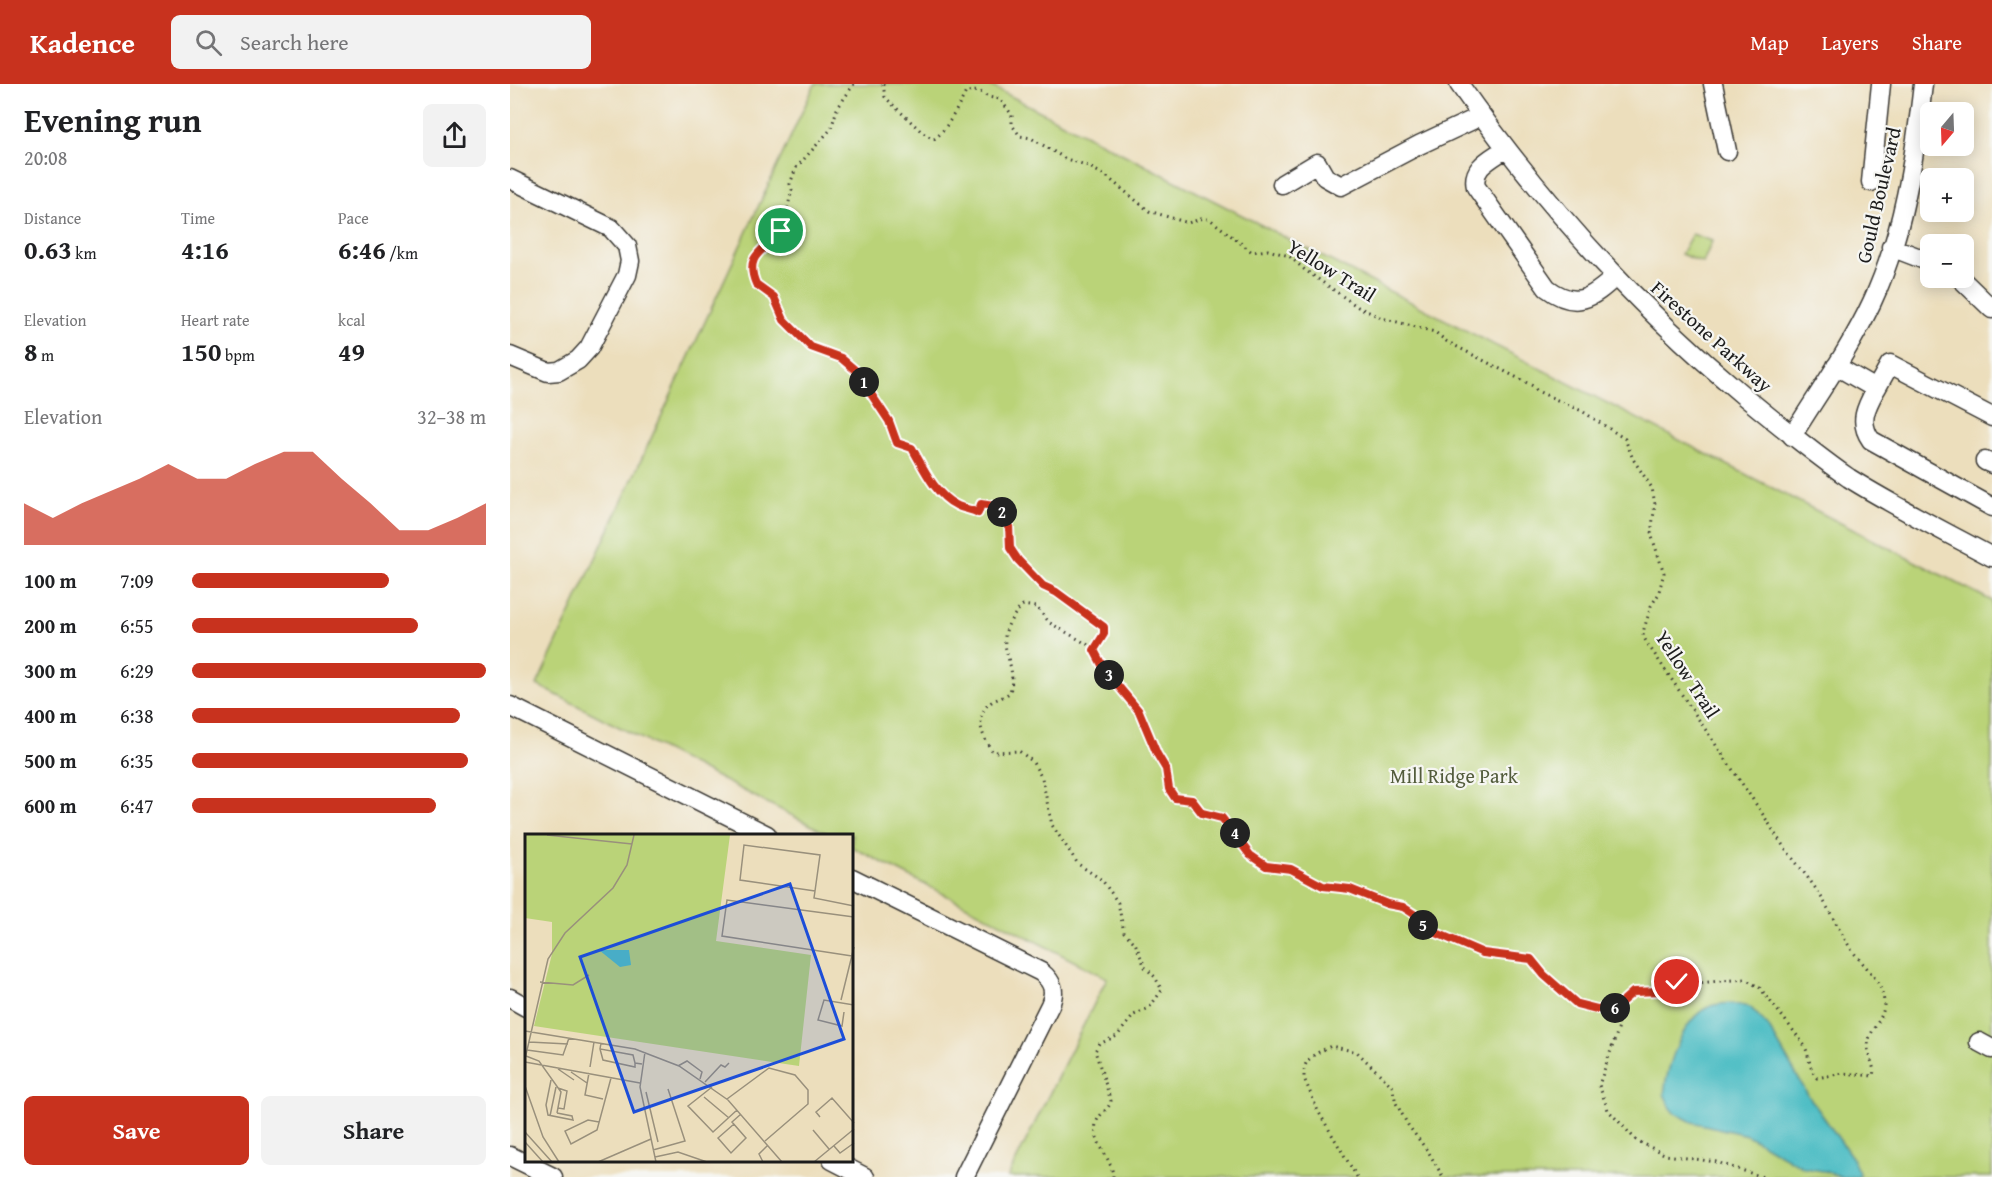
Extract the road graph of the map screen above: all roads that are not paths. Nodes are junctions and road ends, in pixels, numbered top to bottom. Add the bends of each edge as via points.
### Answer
1 (1458, 84) edge
2 (1713, 84) edge
3 (1881, 84) edge
4 (1923, 84) edge
5 (1481, 116) junction
6 (1505, 149) junction
7 (1727, 151) dead end
8 (510, 179) edge
9 (1871, 182) dead end
10 (1282, 184) dead end
11 (1891, 247) junction
12 (1920, 258) edge
13 (1615, 277) junction
14 (1970, 288) edge
15 (1992, 309) edge
16 (510, 356) edge
17 (1836, 366) junction
18 (1876, 389) junction
19 (1992, 417) edge
20 (1792, 436) junction
21 (1992, 507) edge
22 (1992, 557) edge
23 (510, 706) edge
24 (765, 834) edge
25 (854, 879) edge
26 (510, 998) edge
27 (525, 1006) edge
28 (510, 1156) edge
29 (834, 1162) edge
30 (553, 1177) edge
31 (865, 1177) edge
32 (964, 1177) edge

1 - 5 street, Firestone Parkway
2 - 7 street
3 - 9 street
4 - 11 street, Gould Boulevard via 1908,181
5 - 6 street, Firestone Parkway
5 - 10 street via 1341,186 1325,177 1317,163
6 - 13 street, Firestone Parkway via 1556,213
6 - 13 street via 1478,169 1476,187 1547,288 1561,297 1584,299
8 - 16 street via 611,228 627,246 630,261 627,275 589,348 578,360 559,371 548,372
11 - 12 street
11 - 17 street, Gould Boulevard via 1872,302
13 - 20 street, Firestone Parkway via 1682,343
14 - 15 street
17 - 18 street
17 - 20 street, Gould Boulevard
18 - 19 street via 1890,364
18 - 21 street via 1864,417 1871,440
20 - 22 street, Firestone Parkway via 1869,489
23 - 24 street
25 - 32 street via 1041,972 1052,983 1050,1005
26 - 27 street
28 - 30 street
29 - 31 street

